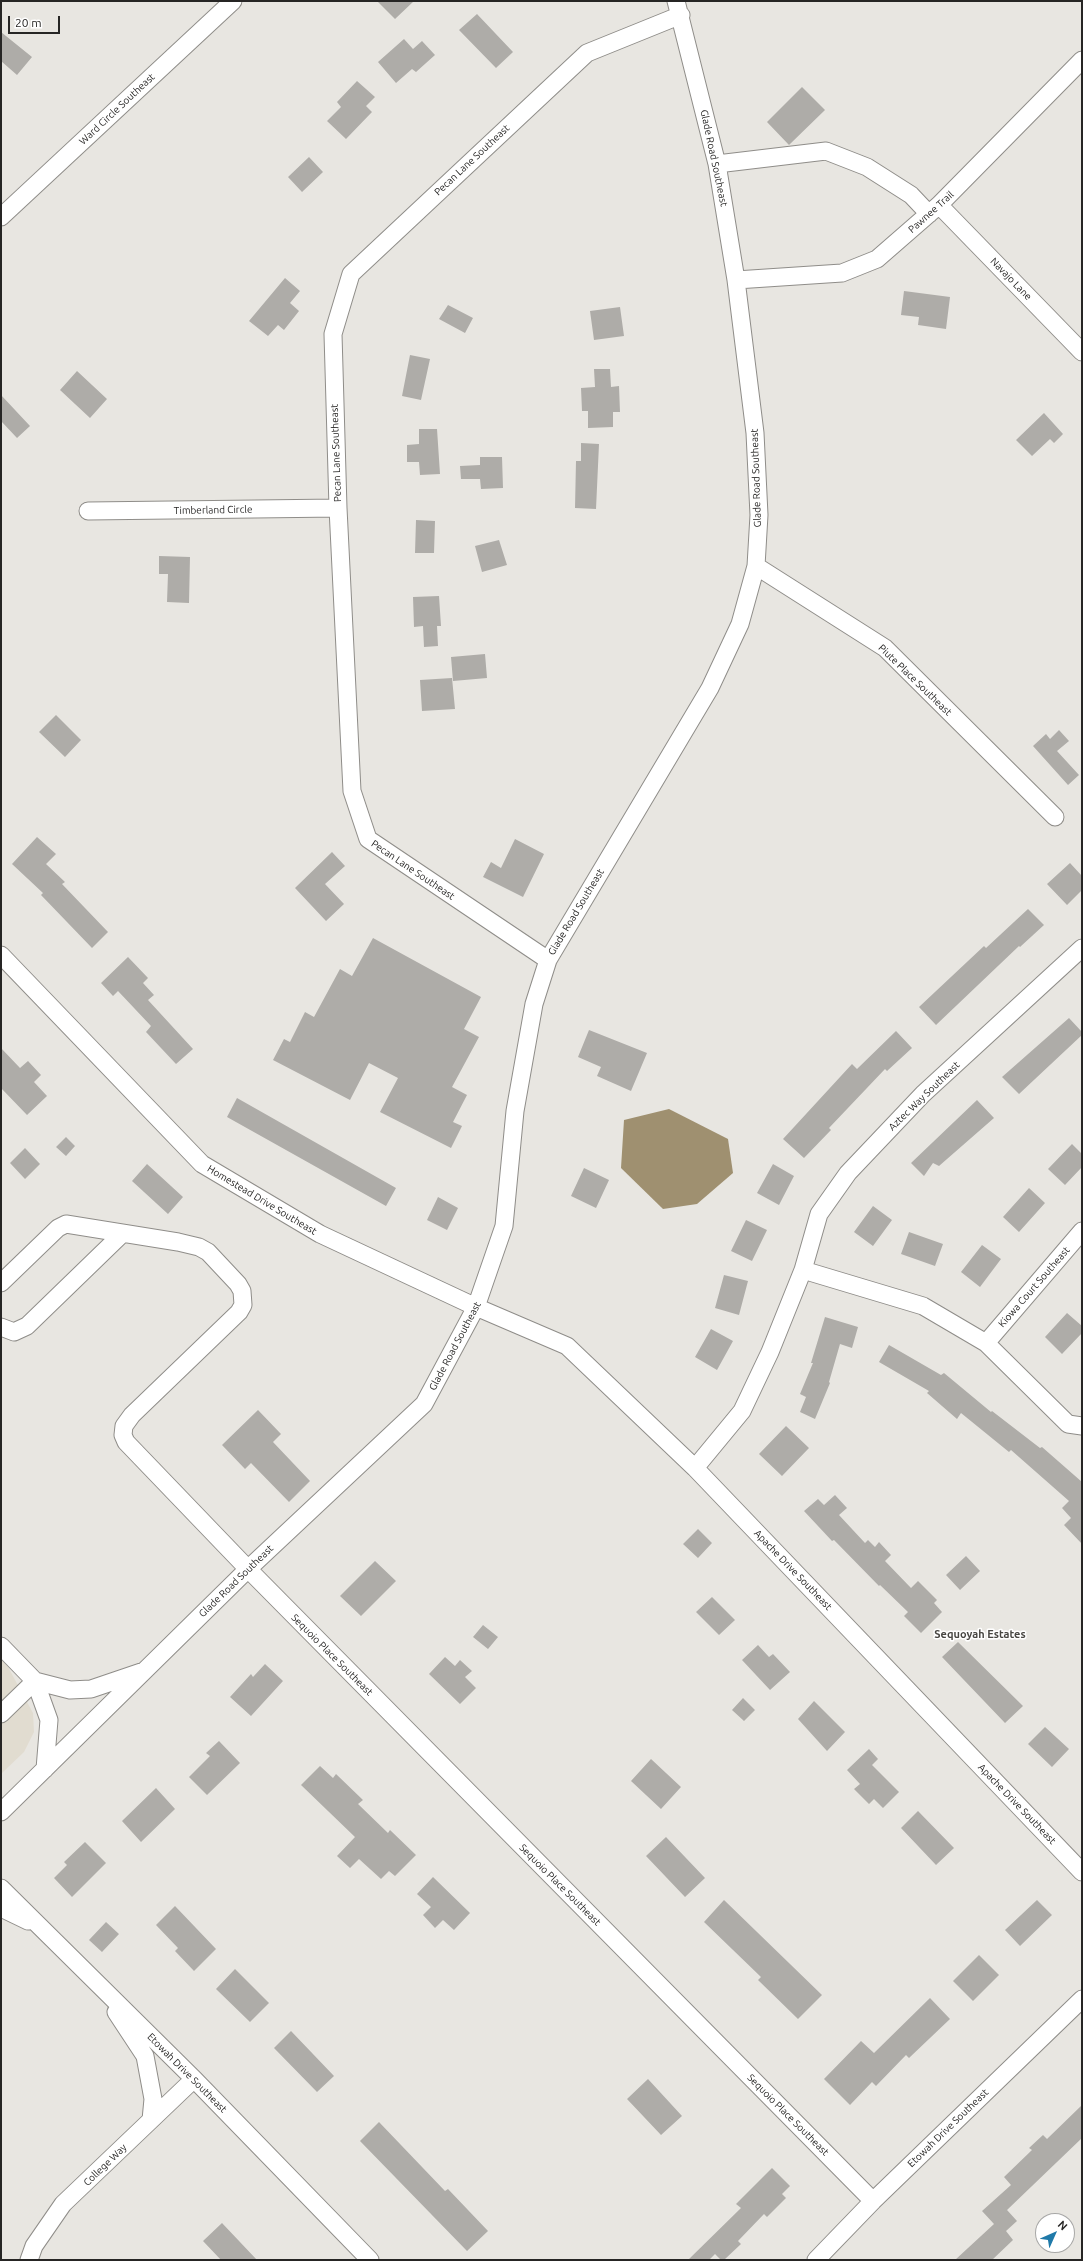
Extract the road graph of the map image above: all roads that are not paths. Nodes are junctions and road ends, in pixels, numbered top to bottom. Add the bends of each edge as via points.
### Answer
1 (233, 1) edge
2 (678, 8) edge
3 (1082, 60) edge
4 (717, 164) junction
5 (934, 210) junction
6 (1, 217) edge
7 (736, 280) junction
8 (1082, 352) edge
9 (338, 508) junction
10 (88, 511) dead end
11 (756, 566) junction
12 (1055, 817) dead end
13 (1082, 948) edge
14 (1, 955) edge
15 (548, 960) junction
16 (1082, 1231) edge
17 (123, 1233) junction
18 (803, 1270) junction
19 (1, 1283) edge
20 (476, 1308) junction
21 (1, 1327) edge
22 (986, 1343) junction
23 (1082, 1426) edge
24 (695, 1468) junction
25 (248, 1569) junction
26 (1, 1646) edge
27 (144, 1671) junction
28 (34, 1681) junction
29 (1, 1714) edge
30 (45, 1769) junction
31 (1, 1812) edge
32 (1082, 1872) edge
33 (1, 1888) edge
34 (1, 1908) edge
35 (42, 1928) junction
36 (96, 1982) junction
37 (1082, 1999) edge
38 (194, 2079) junction
39 (151, 2120) junction
40 (872, 2201) junction
41 (29, 2260) edge
42 (370, 2260) edge
43 (816, 2260) edge

1 - 6 street, Ward Circle Southeast
2 - 4 street, Glade Road Southeast
2 - 9 street, Pecan Lane Southeast via 587,53 351,274 333,334
3 - 5 street, Pawnee Trail
4 - 5 street, Navajo Lane via 826,151 867,167
4 - 7 street, Glade Road Southeast
5 - 7 street, Pawnee Trail via 877,260 842,273
5 - 8 street, Navajo Lane
7 - 11 street, Glade Road Southeast via 755,433 759,515
9 - 10 street, Timberland Circle
9 - 15 street, Pecan Lane Southeast via 352,791 368,839
11 - 12 street, Piute Place Southeast via 885,648
11 - 15 street, Glade Road Southeast via 740,624 710,688
13 - 18 street, Aztec Way Southeast via 923,1094 848,1172 819,1214
14 - 20 street, Homestead Drive Southeast via 202,1164 320,1234
15 - 20 street, Glade Road Southeast via 534,1004 515,1110 504,1226
16 - 22 street, Kiowa Court Southeast
17 - 19 street via 66,1224 58,1228
17 - 21 street via 27,1326 14,1332
17 - 25 street, Sequoio Place Southeast via 199,1247 208,1252 242,1291 243,1305 239,1312 132,1415 124,1426 123,1435 126,1442
18 - 22 street via 923,1306
18 - 24 street, Aztec Way Southeast via 770,1352 742,1411
20 - 24 street, Apache Drive Southeast via 568,1346
20 - 25 street, Glade Road Southeast via 424,1404
22 - 23 street via 1068,1424
24 - 32 street, Apache Drive Southeast
25 - 27 street, Glade Road Southeast
25 - 40 street, Sequoio Place Southeast
26 - 28 street
27 - 28 street via 91,1689 70,1690
27 - 30 street, Glade Road Southeast
28 - 29 street
28 - 30 street via 49,1720
30 - 31 street, Glade Road Southeast
33 - 35 street, Etowah Drive Southeast
34 - 35 street
35 - 36 street, Etowah Drive Southeast
36 - 38 street, Etowah Drive Southeast
36 - 39 street via 145,2056 153,2099
37 - 40 street, Etowah Drive Southeast
38 - 39 street, College Way
38 - 42 street, Etowah Drive Southeast
39 - 41 street, College Way via 63,2204 34,2246
40 - 43 street, Etowah Drive Southeast

